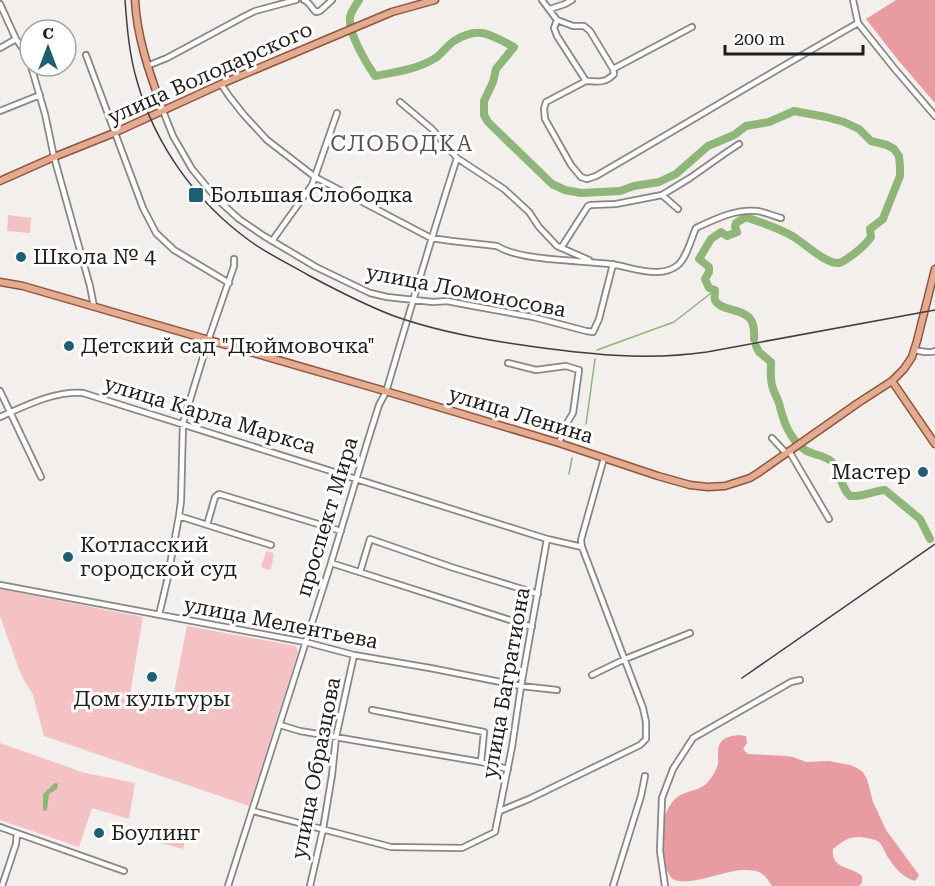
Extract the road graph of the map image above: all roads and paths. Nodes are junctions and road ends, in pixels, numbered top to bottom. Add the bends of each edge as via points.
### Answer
1 (135, 0) edge
2 (296, 0) edge
3 (304, 0) edge
4 (332, 0) edge
5 (435, 0) edge
6 (542, 0) edge
7 (572, 0) edge
8 (853, 0) edge
9 (0, 4) edge
10 (550, 9) junction
11 (557, 20) junction
12 (858, 23) junction
13 (692, 27) dead end
14 (16, 39) junction
15 (18, 42) edge
16 (0, 48) edge
17 (86, 55) dead end
18 (147, 66) junction
19 (613, 69) junction
20 (34, 78) edge
21 (586, 81) junction
22 (221, 84) junction
23 (40, 95) junction
24 (400, 102) dead end
25 (0, 111) edge
26 (163, 111) junction
27 (337, 113) dead end
28 (935, 116) edge
29 (114, 134) junction
30 (739, 144) dead end
31 (54, 157) junction
32 (457, 158) junction
33 (315, 177) junction
34 (0, 181) edge
35 (662, 195) junction
36 (678, 209) dead end
37 (781, 218) dead end
38 (431, 238) junction
39 (272, 241) junction
40 (561, 248) junction
41 (234, 259) dead end
42 (595, 262) junction
43 (613, 264) junction
44 (934, 273) edge
45 (0, 282) edge
46 (229, 283) junction
47 (413, 300) junction
48 (94, 306) junction
49 (208, 341) junction
50 (914, 350) junction
51 (935, 351) edge
52 (508, 363) dead end
53 (892, 381) junction
54 (0, 391) edge
55 (386, 392) junction
56 (10, 412) junction
57 (0, 417) edge
58 (183, 423) junction
59 (772, 438) dead end
60 (559, 443) junction
61 (935, 444) edge
62 (790, 451) junction
63 (604, 458) junction
64 (41, 477) dead end
65 (357, 478) junction
66 (179, 516) junction
67 (829, 519) dead end
68 (207, 525) junction
69 (340, 531) junction
70 (548, 539) junction
71 (271, 545) dead end
72 (582, 547) junction
73 (331, 563) junction
74 (360, 572) junction
75 (0, 585) edge
76 (538, 594) junction
77 (159, 615) junction
78 (532, 627) junction
79 (690, 633) dead end
80 (305, 642) junction
81 (354, 656) junction
82 (625, 659) junction
83 (592, 675) dead end
84 (800, 680) dead end
85 (521, 686) junction
86 (557, 690) dead end
87 (372, 710) dead end
88 (280, 725) junction
89 (336, 737) junction
90 (481, 762) junction
91 (508, 769) junction
92 (645, 776) dead end
93 (253, 811) junction
94 (500, 811) junction
95 (0, 827) edge
96 (323, 829) junction
97 (17, 833) junction
98 (124, 871) dead end
99 (2, 886) edge
100 (228, 886) edge
101 (310, 886) edge
102 (613, 886) edge
103 (665, 886) edge

1 - 18 main road, улица Ломоносова
2 - 18 street via 243,16
3 - 4 street via 316,12
5 - 22 main road, улица Володарского via 392,12
6 - 10 street
7 - 10 street
8 - 12 street
9 - 14 street
10 - 11 street
11 - 19 street via 590,31
11 - 21 street via 556,36
12 - 21 street via 587,179 571,165 545,119 544,109 546,102
12 - 28 street
13 - 19 street
14 - 15 street
14 - 16 street
17 - 29 street
18 - 26 main road, улица Ломоносова
19 - 21 street via 609,80
20 - 23 street
22 - 26 main road, улица Володарского
22 - 33 street via 267,140
23 - 25 street
23 - 31 street
24 - 32 street via 432,129
26 - 29 main road, улица Володарского
26 - 39 street, улица Ломоносова via 179,147 208,189 227,209
27 - 33 street
29 - 31 main road, улица Володарского
29 - 46 street via 156,233 174,250
30 - 35 street
31 - 34 main road, улица Володарского
31 - 48 street
32 - 38 street, проспект Мира
32 - 40 street via 504,189
33 - 38 street
33 - 39 street
35 - 36 street
35 - 40 street via 588,206
37 - 43 street via 756,211 714,219 696,228 683,258 665,271
38 - 42 street via 496,246 525,256
38 - 47 street, проспект Мира
39 - 47 street, улица Ломоносова via 362,290
40 - 42 street
41 - 46 street
42 - 43 street
43 - 47 street, улица Ломоносова via 593,332 447,301
44 - 50 main road, улица Ленина
45 - 48 main road, улица Ленина
46 - 49 street
47 - 55 street, проспект Мира
48 - 49 main road, улица Ленина
49 - 55 main road, улица Ленина
49 - 58 street
50 - 51 street
50 - 53 main road, улица Ленина
52 - 60 street via 536,370 566,366 579,370 573,413
53 - 61 main road
53 - 62 main road, улица Ленина
54 - 56 street
55 - 60 main road, улица Ленина
55 - 65 street, проспект Мира
56 - 57 street, улица Карла Маркса
56 - 58 street, улица Карла Маркса via 50,396 83,393
56 - 64 street
58 - 65 street, улица Карла Маркса
58 - 66 street
59 - 62 street
60 - 63 main road, улица Ленина
62 - 63 main road, улица Ленина via 750,478 717,487 690,485
62 - 67 street
63 - 72 street
65 - 69 street, проспект Мира
65 - 70 street, улица Карла Маркса
66 - 68 street
66 - 77 street
68 - 69 street via 219,494
68 - 71 street
69 - 73 street, проспект Мира
70 - 72 street, улица Карла Маркса
70 - 76 street, улица Багратиона
72 - 82 street
73 - 74 street
73 - 80 street, проспект Мира
74 - 76 street via 370,539
74 - 78 street
75 - 77 street, улица Мелентьева
76 - 78 street, улица Багратиона
77 - 80 street, улица Мелентьева
78 - 85 street, улица Багратиона
79 - 82 street
80 - 81 street, улица Мелентьева
80 - 88 street, проспект Мира
81 - 85 street, улица Мелентьева
81 - 89 street, улица Образцова
82 - 83 street
82 - 94 street via 643,708 646,739
84 - 103 street via 693,738 673,769 662,798 660,851
85 - 86 street, улица Мелентьева
85 - 91 street, улица Багратиона
87 - 90 street via 484,732
88 - 89 street
88 - 93 street, проспект Мира
89 - 90 street
89 - 96 street, улица Образцова
90 - 91 street
91 - 94 street, улица Багратиона
92 - 102 street
93 - 96 street
93 - 100 street, проспект Мира
94 - 96 street, улица Багратиона via 495,832 462,848 391,847
95 - 97 street
96 - 101 street, улица Образцова
97 - 98 street
97 - 99 street

